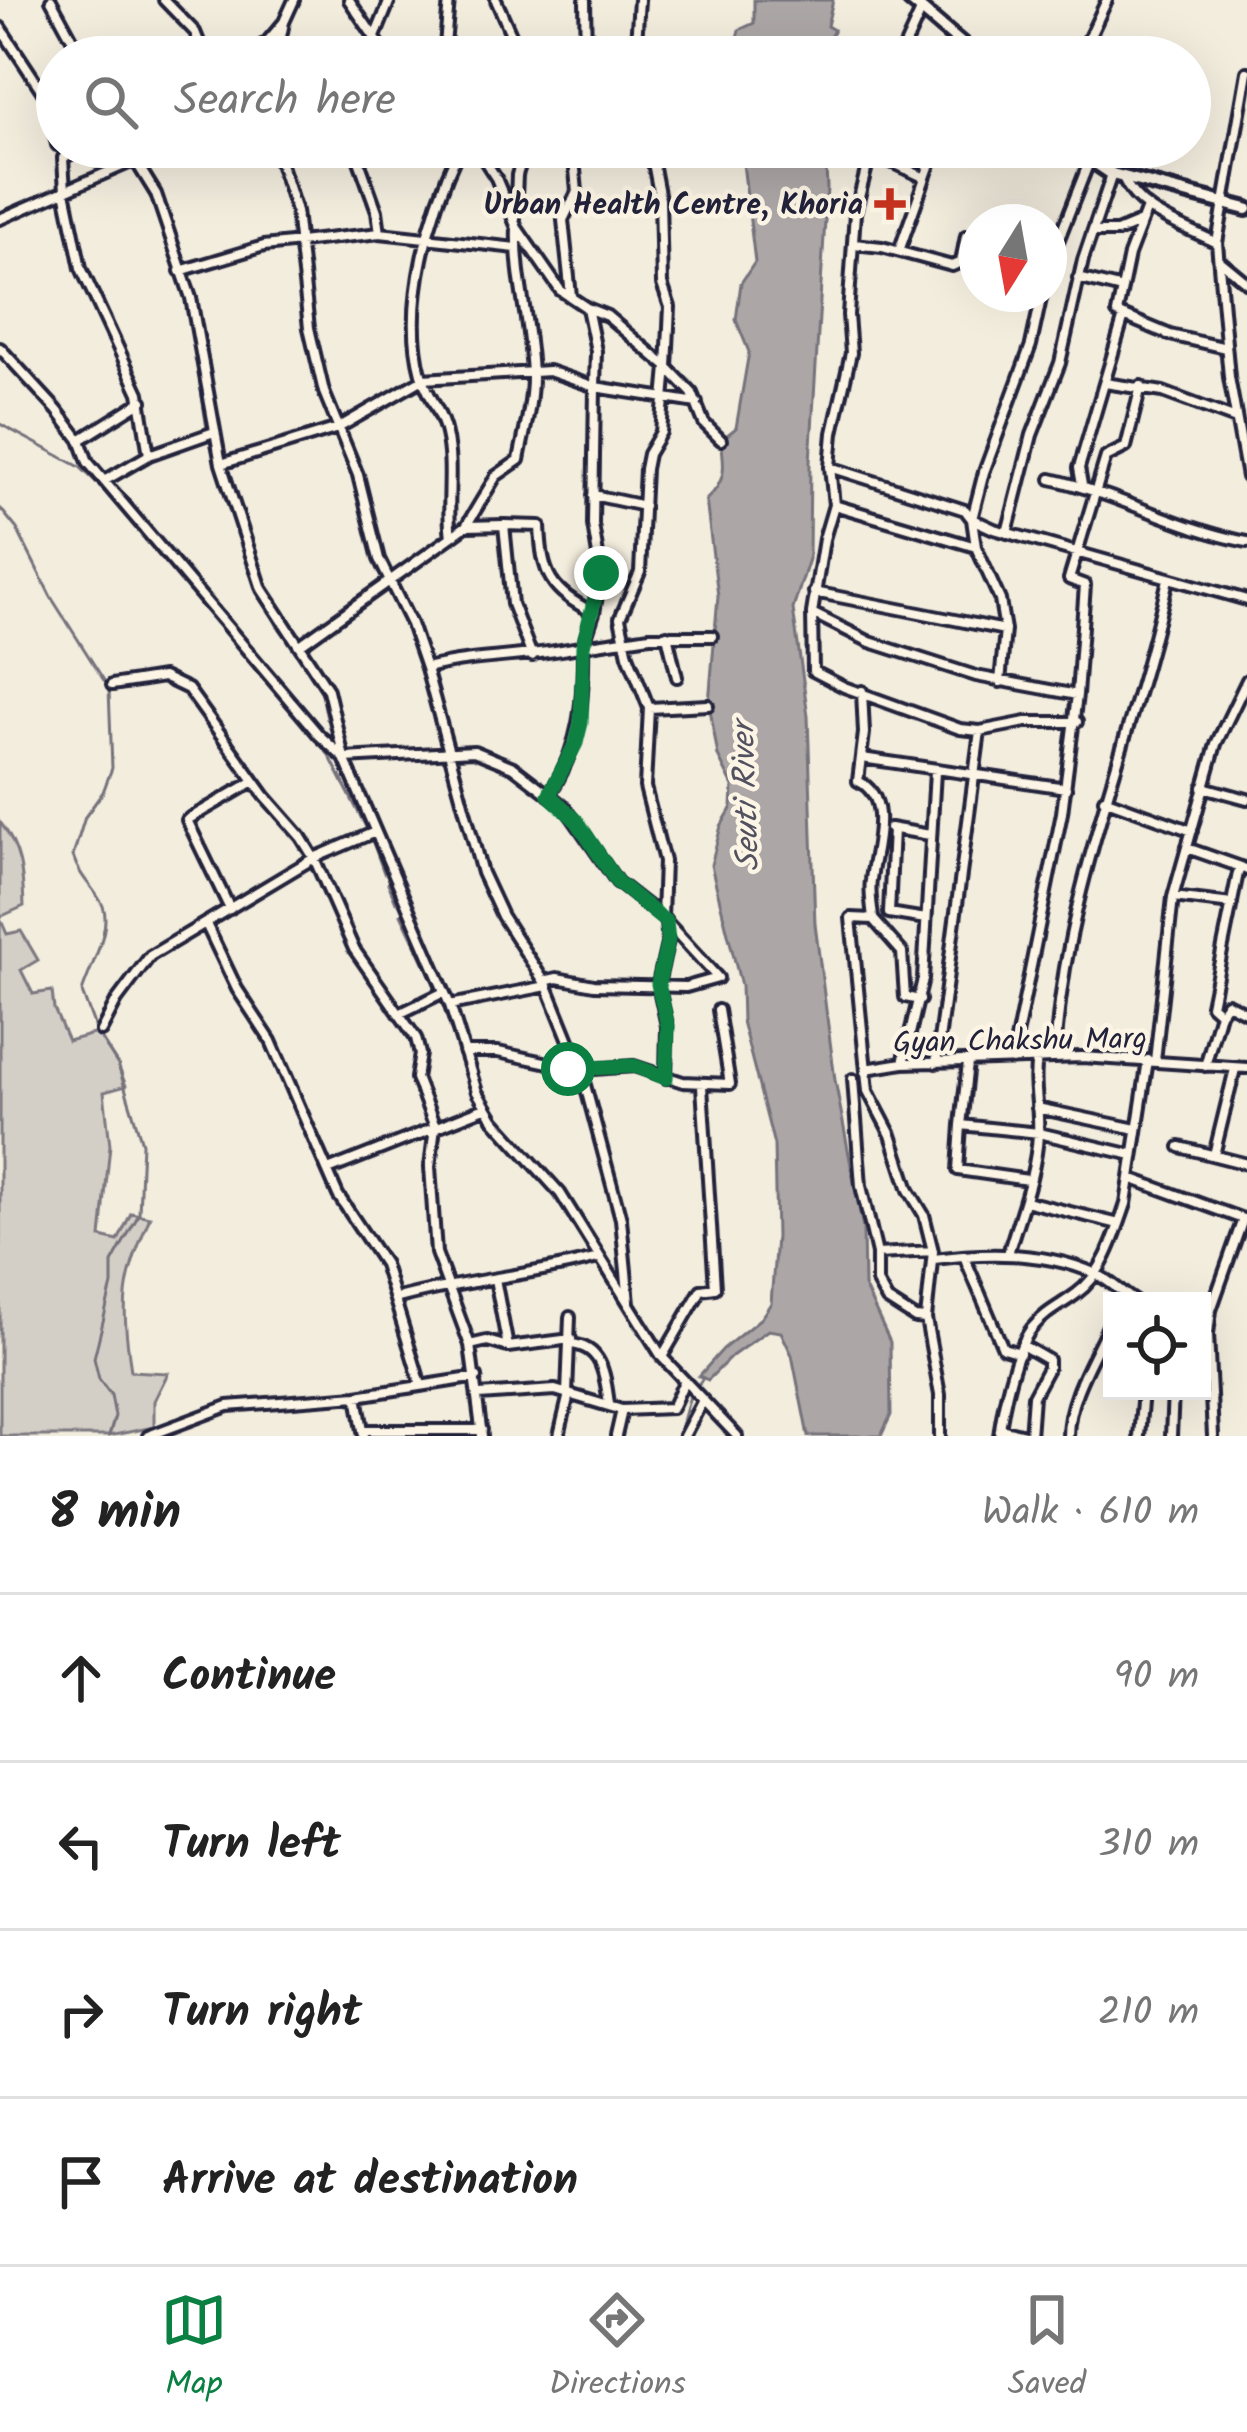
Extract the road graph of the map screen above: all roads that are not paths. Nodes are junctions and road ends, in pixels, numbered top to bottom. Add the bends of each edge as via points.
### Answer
1 (51, 0) edge
2 (164, 0) edge
3 (294, 0) edge
4 (349, 0) edge
5 (390, 0) edge
6 (449, 0) edge
7 (496, 0) edge
8 (585, 0) edge
9 (639, 0) edge
10 (910, 0) edge
11 (1107, 0) edge
12 (924, 8) edge
13 (284, 22) junction
14 (0, 27) edge
15 (71, 36) edge
16 (197, 36) edge
17 (272, 36) edge
18 (282, 36) edge
19 (372, 36) edge
20 (375, 36) edge
21 (446, 36) edge
22 (511, 36) edge
23 (586, 36) edge
24 (636, 36) edge
25 (910, 36) edge
26 (954, 36) edge
27 (1090, 36) edge
28 (1247, 72) edge
29 (36, 82) edge
30 (63, 168) edge
31 (117, 168) edge
32 (141, 168) edge
33 (282, 168) edge
34 (362, 168) edge
35 (450, 168) edge
36 (490, 168) edge
37 (519, 168) edge
38 (575, 168) edge
39 (654, 168) edge
40 (866, 168) edge
41 (907, 168) edge
42 (927, 168) edge
43 (1087, 168) edge
44 (1101, 168) edge
45 (923, 176) junction
46 (1117, 176) junction
47 (64, 191) junction
48 (1221, 203) junction
49 (1148, 208) junction
50 (1247, 209) edge
51 (1067, 216) edge
52 (0, 219) edge
53 (1141, 222) junction
54 (516, 225) junction
55 (380, 232) junction
56 (1094, 232) junction
57 (428, 237) junction
58 (301, 240) junction
59 (1217, 243) junction
60 (854, 244) junction
61 (516, 248) junction
62 (899, 251) junction
63 (1218, 259) junction
64 (959, 262) edge
65 (180, 271) junction
66 (1078, 278) junction
67 (1247, 283) edge
68 (1122, 289) junction
69 (571, 298) junction
70 (587, 308) junction
71 (1038, 312) edge
72 (1124, 316) junction
73 (0, 348) edge
74 (1226, 348) junction
75 (667, 367) junction
76 (532, 371) junction
77 (422, 379) junction
78 (1105, 382) junction
79 (1141, 386) junction
80 (595, 387) junction
81 (662, 400) junction
82 (142, 401) junction
83 (698, 404) junction
84 (1236, 419) junction
85 (338, 428) junction
86 (214, 432) junction
87 (80, 440) junction
88 (722, 440) dead end
89 (149, 455) junction
90 (221, 464) junction
91 (830, 467) junction
92 (1247, 477) edge
93 (1051, 478) dead end
94 (104, 481) junction
95 (1083, 486) junction
96 (1097, 491) junction
97 (593, 495) junction
98 (834, 505) junction
99 (644, 506) junction
100 (972, 519) junction
101 (504, 525) junction
102 (466, 526) junction
103 (1007, 533) junction
104 (451, 537) junction
105 (1247, 542) edge
106 (976, 547) junction
107 (1080, 552) junction
108 (1168, 579) junction
109 (390, 582) junction
110 (814, 592) junction
111 (1247, 600) edge
112 (594, 613) junction
113 (812, 614) junction
114 (1005, 630) junction
115 (667, 635) junction
116 (712, 636) dead end
117 (623, 639) junction
118 (300, 645) junction
119 (583, 646) junction
120 (532, 656) junction
121 (426, 668) junction
122 (677, 677) dead end
123 (1247, 680) edge
124 (1000, 682) junction
125 (112, 685) dead end
126 (862, 691) junction
127 (1078, 695) junction
128 (708, 705) dead end
129 (649, 708) junction
130 (1077, 722) junction
131 (980, 731) junction
132 (449, 751) junction
133 (344, 758) junction
134 (862, 758) junction
135 (935, 770) junction
136 (974, 776) junction
137 (254, 781) junction
138 (1204, 787) junction
139 (1066, 788) junction
140 (549, 795) junction
141 (1103, 799) junction
142 (1247, 799) edge
143 (879, 827) junction
144 (893, 829) junction
145 (375, 832) junction
146 (1192, 832) junction
147 (930, 835) junction
148 (1186, 848) junction
149 (314, 858) junction
150 (1244, 868) edge
151 (1173, 897) junction
152 (1232, 904) junction
153 (230, 909) junction
154 (664, 919) junction
155 (873, 919) junction
156 (926, 919) junction
157 (206, 924) junction
158 (545, 984) junction
159 (658, 984) junction
160 (444, 992) junction
161 (920, 1000) junction
162 (450, 1006) junction
163 (718, 1010) dead end
164 (1247, 1012) edge
165 (1220, 1013) junction
166 (399, 1014) junction
167 (101, 1031) dead end
168 (464, 1052) junction
169 (1055, 1058) junction
170 (1037, 1059) junction
171 (1012, 1060) junction
172 (1152, 1060) junction
173 (903, 1063) junction
174 (936, 1063) junction
175 (968, 1063) junction
176 (1205, 1066) junction
177 (1247, 1068) edge
178 (865, 1069) junction
179 (1235, 1069) junction
180 (581, 1070) junction
181 (666, 1078) junction
182 (853, 1079) dead end
183 (702, 1086) junction
184 (485, 1108) junction
185 (1037, 1108) junction
186 (962, 1125) junction
187 (435, 1127) junction
188 (1136, 1130) junction
189 (1039, 1133) junction
190 (1180, 1147) dead end
191 (1132, 1155) junction
192 (1214, 1155) junction
193 (1247, 1164) edge
194 (328, 1170) junction
195 (1130, 1178) junction
196 (1028, 1180) junction
197 (1025, 1201) junction
198 (1119, 1224) junction
199 (878, 1254) junction
200 (1008, 1254) junction
201 (933, 1255) junction
202 (964, 1256) junction
203 (598, 1258) junction
204 (1096, 1274) junction
205 (495, 1279) junction
206 (445, 1285) junction
207 (1115, 1292) edge
208 (395, 1299) junction
209 (631, 1310) junction
210 (570, 1317) dead end
211 (926, 1319) junction
212 (1103, 1338) edge
213 (570, 1342) junction
214 (470, 1345) junction
215 (508, 1347) junction
216 (1022, 1349) junction
217 (662, 1357) junction
218 (477, 1377) junction
219 (422, 1385) junction
220 (693, 1391) junction
221 (568, 1394) junction
222 (479, 1395) junction
223 (357, 1396) junction
224 (1142, 1400) edge
225 (1173, 1400) edge
226 (609, 1404) junction
227 (622, 1410) junction
228 (364, 1433) edge
229 (482, 1433) edge
230 (999, 1433) edge
231 (148, 1436) edge
232 (559, 1436) edge
233 (616, 1436) edge
234 (684, 1436) edge
235 (737, 1436) edge
236 (940, 1436) edge
237 (1029, 1436) edge
238 (1068, 1436) edge
239 (1139, 1436) edge
240 (1171, 1436) edge
241 (1214, 1436) edge

1 - 15 street
2 - 16 street
3 - 13 street
4 - 19 street
5 - 20 street
6 - 21 street
7 - 22 street
8 - 23 street
9 - 24 street
10 - 12 street
11 - 27 street
12 - 25 street
12 - 26 street
13 - 17 street
13 - 18 street
14 - 29 street
28 - 48 street
30 - 47 street
31 - 47 street
32 - 65 street
33 - 58 street
34 - 55 street
35 - 57 street
36 - 54 street
37 - 54 street
38 - 69 street via 578,193 563,220
39 - 75 street via 670,307
40 - 60 street
41 - 45 street
42 - 45 street
43 - 51 street
44 - 46 street
45 - 62 street
46 - 48 street
46 - 49 street
46 - 56 street
47 - 52 street
47 - 82 street via 81,268
48 - 50 street
48 - 59 street
49 - 53 street
49 - 59 street
53 - 56 street
53 - 68 street
54 - 61 street
54 - 69 street
55 - 57 street
55 - 58 street
56 - 66 street
57 - 61 street
57 - 77 street via 413,314
58 - 65 street
58 - 85 street via 308,328
59 - 63 street
60 - 62 street
60 - 91 street via 850,353
61 - 76 street
62 - 64 street
63 - 67 street
63 - 74 street
65 - 86 street
66 - 68 street
66 - 103 street
68 - 72 street via 1117,310
69 - 70 street
70 - 75 street
70 - 80 street
71 - 100 street
72 - 74 street
72 - 78 street
73 - 87 street
74 - 84 street
75 - 81 street
75 - 83 street
76 - 77 street
76 - 80 street
76 - 102 street via 519,460 491,482
77 - 85 street
77 - 104 street via 446,434
78 - 79 street
78 - 95 street via 1078,468
79 - 84 street
79 - 96 street via 1126,447 1106,457
80 - 81 street
80 - 97 street
81 - 83 street
81 - 99 street
82 - 87 street
82 - 89 street
83 - 88 street
84 - 92 street
85 - 90 street
85 - 109 street
86 - 89 street
86 - 90 street
87 - 94 street
89 - 94 street
90 - 118 street via 262,589
91 - 98 street
91 - 100 street via 965,510
93 - 95 street
94 - 133 street
95 - 96 street
96 - 105 street
96 - 107 street
97 - 99 street
97 - 112 street via 601,573
98 - 106 street
98 - 110 street
99 - 117 street via 640,572 620,618
100 - 103 street
100 - 106 street
101 - 102 street
101 - 112 street via 540,526 544,571
101 - 120 street via 512,604
102 - 104 street
103 - 107 street
104 - 109 street
106 - 114 street
107 - 108 street
107 - 127 street via 1069,579 1084,585
108 - 111 street
108 - 141 street
109 - 118 street
109 - 121 street
110 - 113 street
110 - 114 street
112 - 119 street
113 - 124 street via 869,642
113 - 126 street via 813,671
114 - 124 street
115 - 116 street
115 - 117 street
115 - 122 street
117 - 119 street
117 - 129 street
118 - 133 street via 328,690
119 - 120 street
119 - 140 street via 581,723
120 - 121 street
121 - 132 street
123 - 138 street
124 - 127 street
125 - 137 street via 164,677 188,688
126 - 131 street
126 - 134 street
127 - 130 street
128 - 129 street
129 - 154 street via 646,787 664,861
130 - 131 street
130 - 139 street
131 - 136 street
132 - 133 street
132 - 140 street via 489,755
132 - 158 street via 482,873
133 - 145 street
134 - 135 street
134 - 143 street via 858,781 876,801
135 - 136 street
135 - 147 street
136 - 139 street
136 - 174 street
137 - 149 street
137 - 153 street via 187,820
138 - 142 street
138 - 146 street
139 - 171 street
140 - 154 street via 577,821 617,882
141 - 146 street
141 - 169 street via 1077,902
143 - 144 street
143 - 155 street
144 - 147 street
144 - 156 street via 889,913
145 - 149 street
145 - 160 street
146 - 148 street
147 - 156 street
148 - 150 street
148 - 151 street
149 - 153 street
149 - 166 street via 354,949
150 - 152 street
151 - 152 street
151 - 172 street
152 - 165 street via 1211,1005
153 - 157 street
154 - 159 street
154 - 159 street via 718,978
155 - 161 street via 902,952 904,997
155 - 178 street via 851,918
156 - 161 street
157 - 167 street via 150,956
157 - 194 street via 271,1041
158 - 159 street
158 - 162 street
158 - 180 street
159 - 181 street via 668,1026
160 - 162 street
160 - 166 street
161 - 173 street
162 - 168 street
163 - 183 street via 730,1084
164 - 165 street via 1227,1004
165 - 176 street
166 - 187 street via 418,1046 416,1078
168 - 180 street
168 - 184 street
169 - 170 street, Gyan Chakshu Marg
169 - 172 street, Gyan Chakshu Marg
170 - 171 street, Gyan Chakshu Marg
170 - 185 street
171 - 175 street, Gyan Chakshu Marg
172 - 176 street, Gyan Chakshu Marg
172 - 188 street
173 - 174 street, Gyan Chakshu Marg
173 - 178 street, Gyan Chakshu Marg
174 - 175 street, Gyan Chakshu Marg
175 - 186 street
176 - 179 street, Gyan Chakshu Marg
177 - 179 street, Gyan Chakshu Marg
178 - 201 street
179 - 192 street
180 - 181 street via 634,1066
180 - 209 street via 621,1219
181 - 183 street
182 - 199 street via 860,1186
183 - 217 street via 715,1288 701,1290
184 - 187 street
184 - 203 street via 560,1192
185 - 188 street
185 - 189 street
186 - 189 street
186 - 196 street via 958,1170
187 - 194 street
187 - 206 street via 430,1167
188 - 191 street
189 - 191 street
189 - 196 street
190 - 192 street
191 - 195 street
192 - 193 street
194 - 208 street via 378,1252
195 - 198 street
195 - 241 street via 1243,1219 1211,1310
196 - 197 street
197 - 198 street
197 - 200 street
198 - 204 street
199 - 201 street
199 - 211 street via 877,1282 887,1300
200 - 202 street
200 - 204 street
201 - 202 street
201 - 211 street
202 - 216 street via 1004,1348
203 - 205 street
203 - 209 street
204 - 207 street
204 - 216 street via 1051,1308
205 - 206 street
205 - 215 street
206 - 208 street
206 - 214 street
208 - 219 street
209 - 217 street
210 - 213 street
211 - 236 street
212 - 238 street via 1071,1402
213 - 215 street
213 - 221 street
213 - 226 street via 596,1354
214 - 215 street
214 - 218 street
216 - 230 street
216 - 237 street via 1048,1360
217 - 220 street
218 - 219 street
218 - 222 street
219 - 223 street
220 - 227 street via 672,1408
220 - 234 street
220 - 235 street
221 - 222 street
221 - 226 street
221 - 232 street
222 - 229 street
223 - 228 street
223 - 231 street via 228,1406
224 - 239 street
225 - 240 street
226 - 227 street
227 - 233 street
228 - 229 street
230 - 237 street

